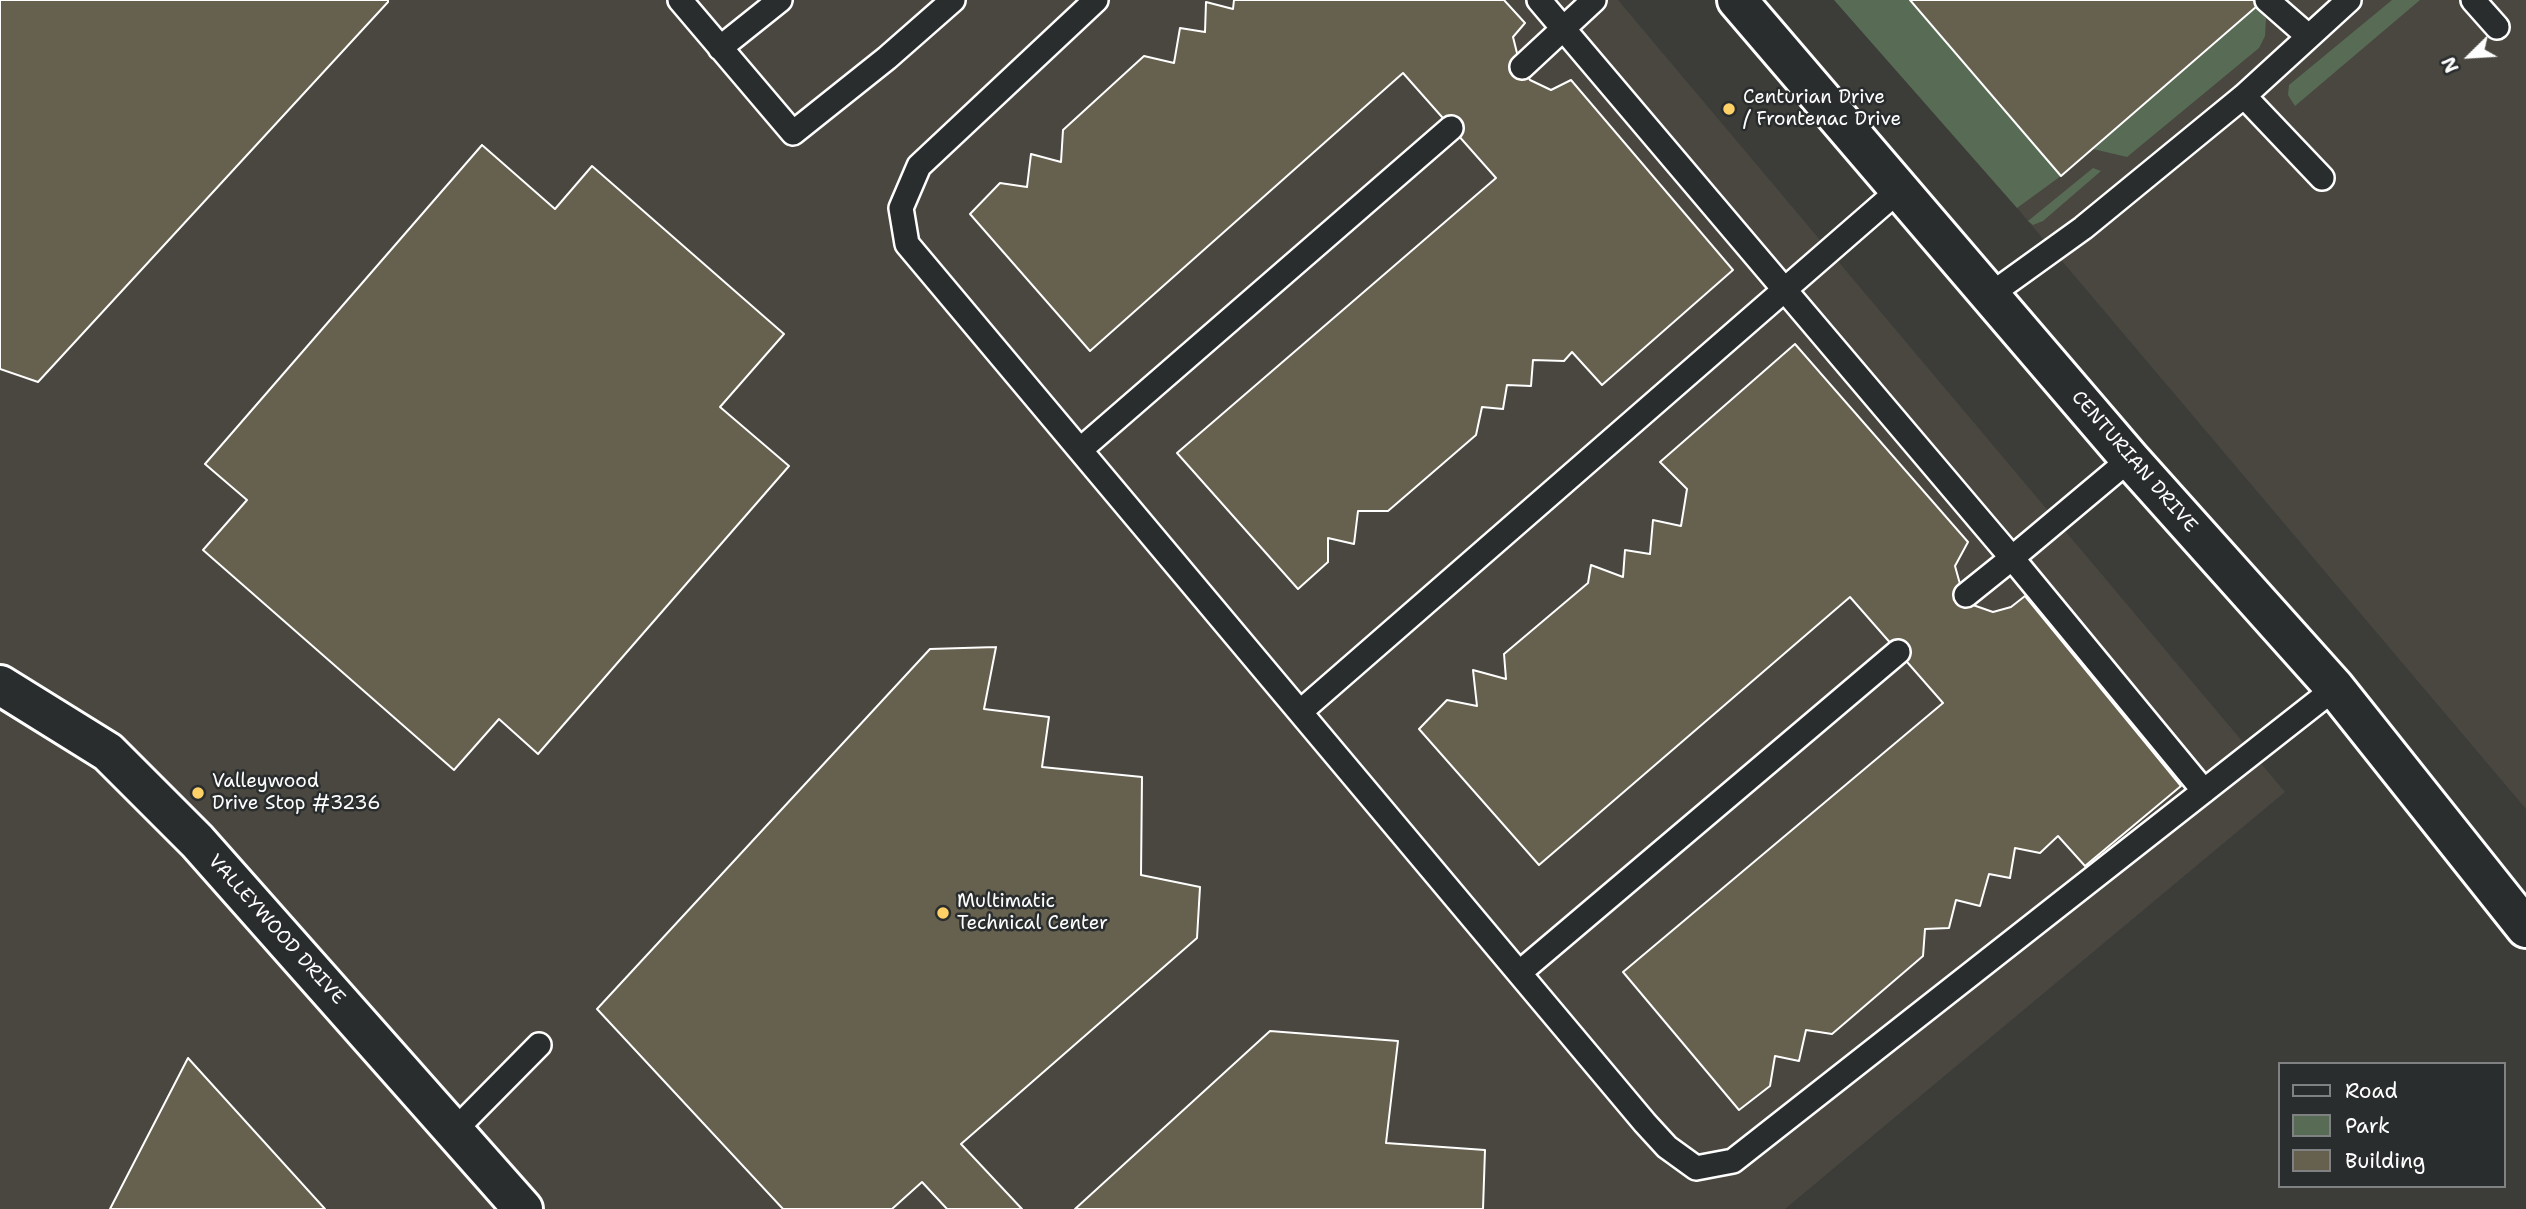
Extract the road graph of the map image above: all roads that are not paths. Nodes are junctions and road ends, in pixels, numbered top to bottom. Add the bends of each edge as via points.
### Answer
1 (680, 0) edge
2 (780, 0) edge
3 (953, 0) edge
4 (1096, 0) edge
5 (1539, 0) edge
6 (1594, 0) edge
7 (1737, 0) edge
8 (2267, 0) edge
9 (2289, 0) edge
10 (2349, 0) edge
11 (2473, 0) edge
12 (2497, 27) dead end
13 (1562, 28) junction
14 (2308, 36) junction
15 (720, 48) junction
16 (1522, 67) dead end
17 (2244, 96) junction
18 (1451, 128) dead end
19 (2322, 178) dead end
20 (1899, 190) junction
21 (1783, 289) junction
22 (1990, 295) junction
23 (1080, 450) junction
24 (2130, 459) junction
25 (2012, 558) junction
26 (1966, 595) dead end
27 (1898, 652) dead end
28 (0, 685) edge
29 (2335, 688) junction
30 (1300, 712) junction
31 (2204, 791) junction
32 (2526, 928) edge
33 (1520, 973) junction
34 (539, 1045) dead end
35 (455, 1130) junction
36 (523, 1209) edge

1 - 15 lane
2 - 15 lane
3 - 15 lane via 793,133
4 - 23 lane via 919,166 901,208 907,244
5 - 13 lane
6 - 13 lane
7 - 20 street, CENTURIAN DRIVE
8 - 14 lane
9 - 14 lane
10 - 14 lane
11 - 12 lane
13 - 16 lane
13 - 21 lane
14 - 17 lane
17 - 19 lane
17 - 22 lane via 2083,228
18 - 23 lane
20 - 21 lane
20 - 22 street, CENTURIAN DRIVE
21 - 25 lane
21 - 30 lane
22 - 24 street, CENTURIAN DRIVE
23 - 30 lane
24 - 25 lane
24 - 29 street, CENTURIAN DRIVE
25 - 26 lane
25 - 31 lane
27 - 33 lane
28 - 35 street, VALLEYWOOD DRIVE via 108,752 197,841
29 - 31 lane
29 - 32 street, CENTURIAN DRIVE
30 - 33 lane
31 - 33 lane via 1733,1161 1696,1168 1667,1147
34 - 35 lane
35 - 36 street, VALLEYWOOD DRIVE

